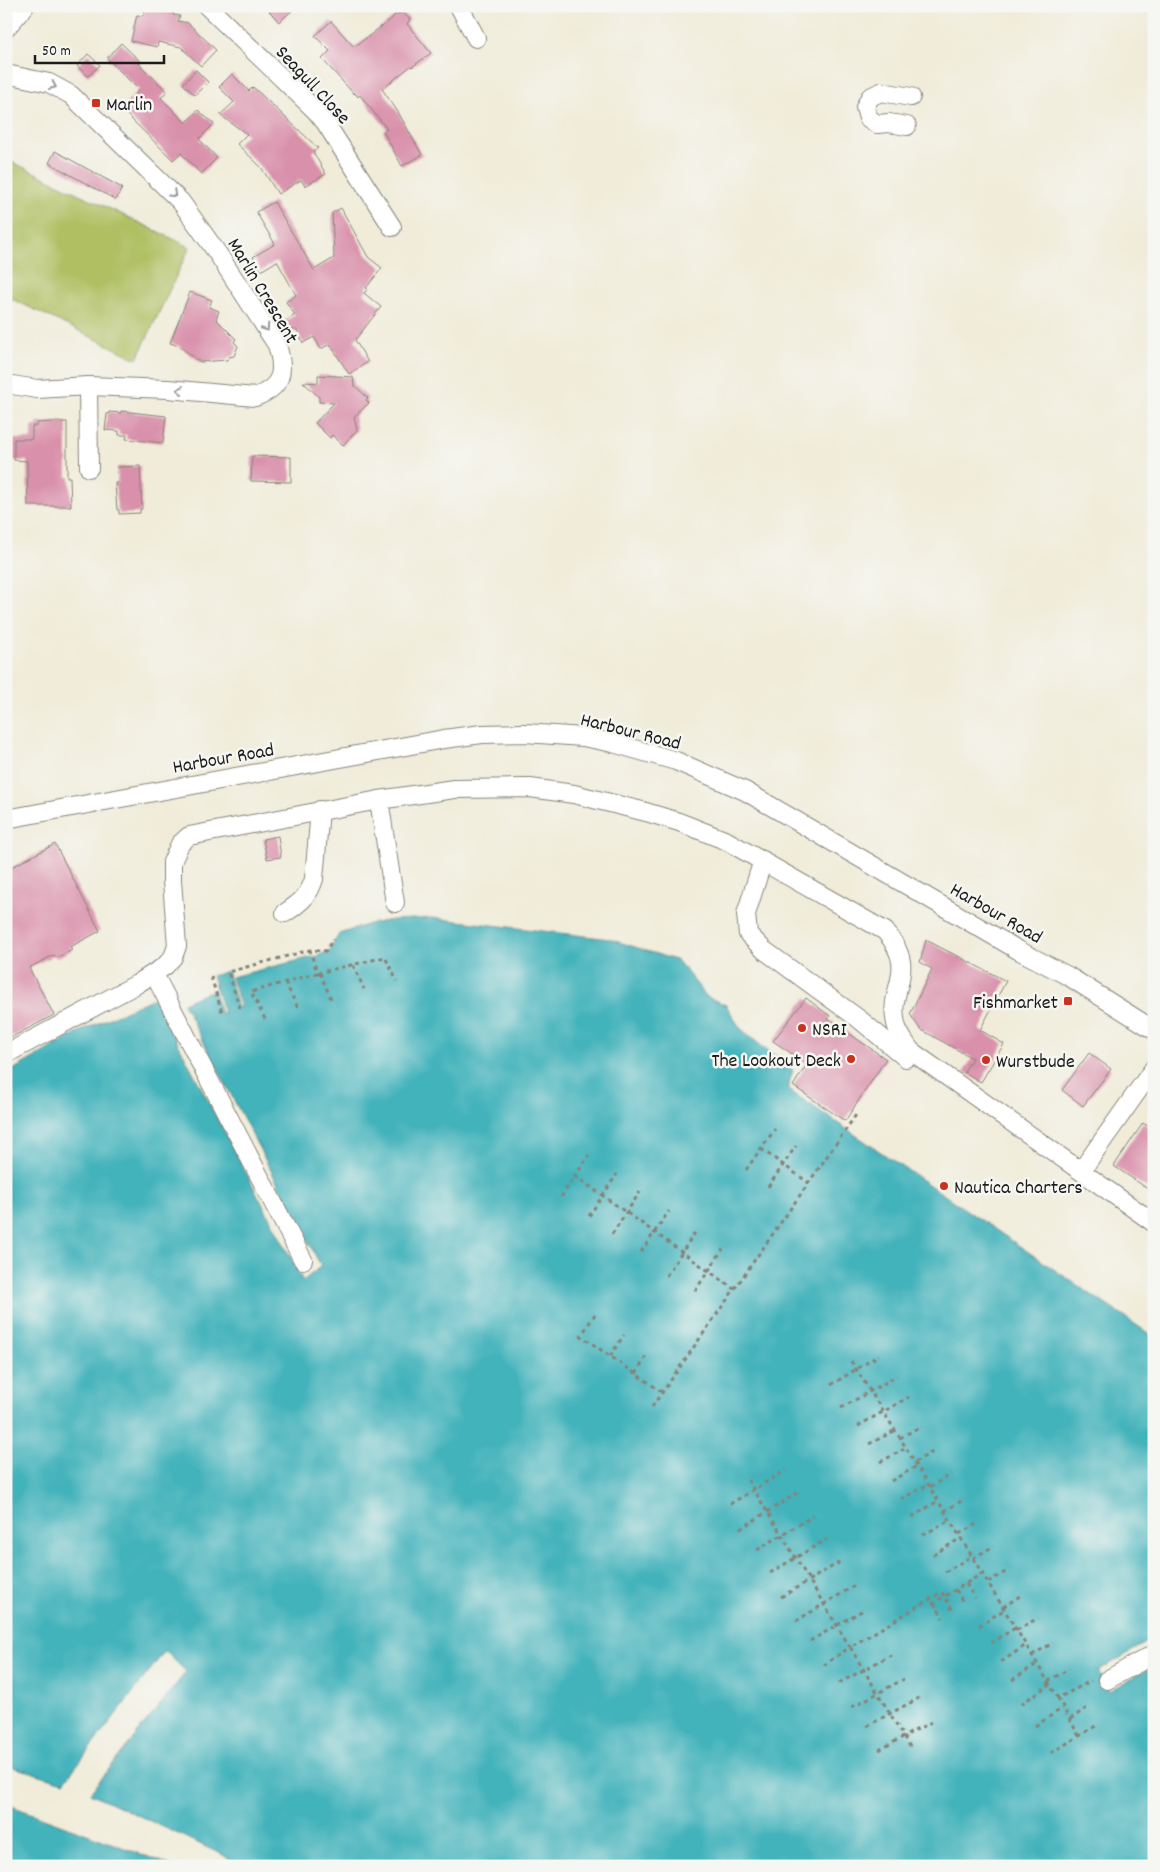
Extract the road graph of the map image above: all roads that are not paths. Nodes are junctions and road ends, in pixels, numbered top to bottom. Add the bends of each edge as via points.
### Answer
1 (25, 6) edge
2 (207, 6) edge
3 (459, 6) edge
4 (6, 28) edge
5 (476, 38) dead end
6 (6, 74) edge
7 (911, 97) dead end
8 (907, 126) dead end
9 (392, 227) dead end
10 (6, 384) edge
11 (88, 386) junction
12 (89, 468) dead end
13 (379, 800) junction
14 (320, 810) junction
15 (6, 819) edge
16 (763, 860) junction
17 (395, 903) dead end
18 (286, 913) dead end
19 (154, 974) junction
20 (1154, 1030) edge
21 (6, 1054) edge
22 (906, 1058) dead end
23 (1154, 1068) edge
24 (1081, 1172) junction
25 (1154, 1223) edge
26 (303, 1260) dead end
27 (1154, 1654) edge
28 (1100, 1681) road end

1 - 4 street
2 - 9 street, Seagull Close via 315,110 335,135
3 - 5 street
6 -> 11 street, Marlin Crescent via 49,83 71,95 181,202 277,345 282,360 280,379 268,392 255,397
7 - 8 street via 881,92 870,97 866,107 868,118 878,124
10 - 11 street, Marlin Crescent via 36,389
11 - 12 street
13 - 14 street
13 - 16 street via 454,789 530,788 574,794 679,822 728,841
13 - 17 street
14 - 18 street via 311,888 302,901
14 - 19 street via 208,831 190,836 180,844 172,862 177,946 173,957
15 - 20 street, Harbour Road via 444,739 524,733 583,737 676,760 745,791 1068,976
16 - 22 street via 746,914 748,934 759,946 860,1019
16 - 24 street via 885,931 899,951 902,967 895,1009 896,1026 911,1051
19 - 21 street
19 - 26 street
23 - 24 street
24 - 25 street
27 - 28 street

